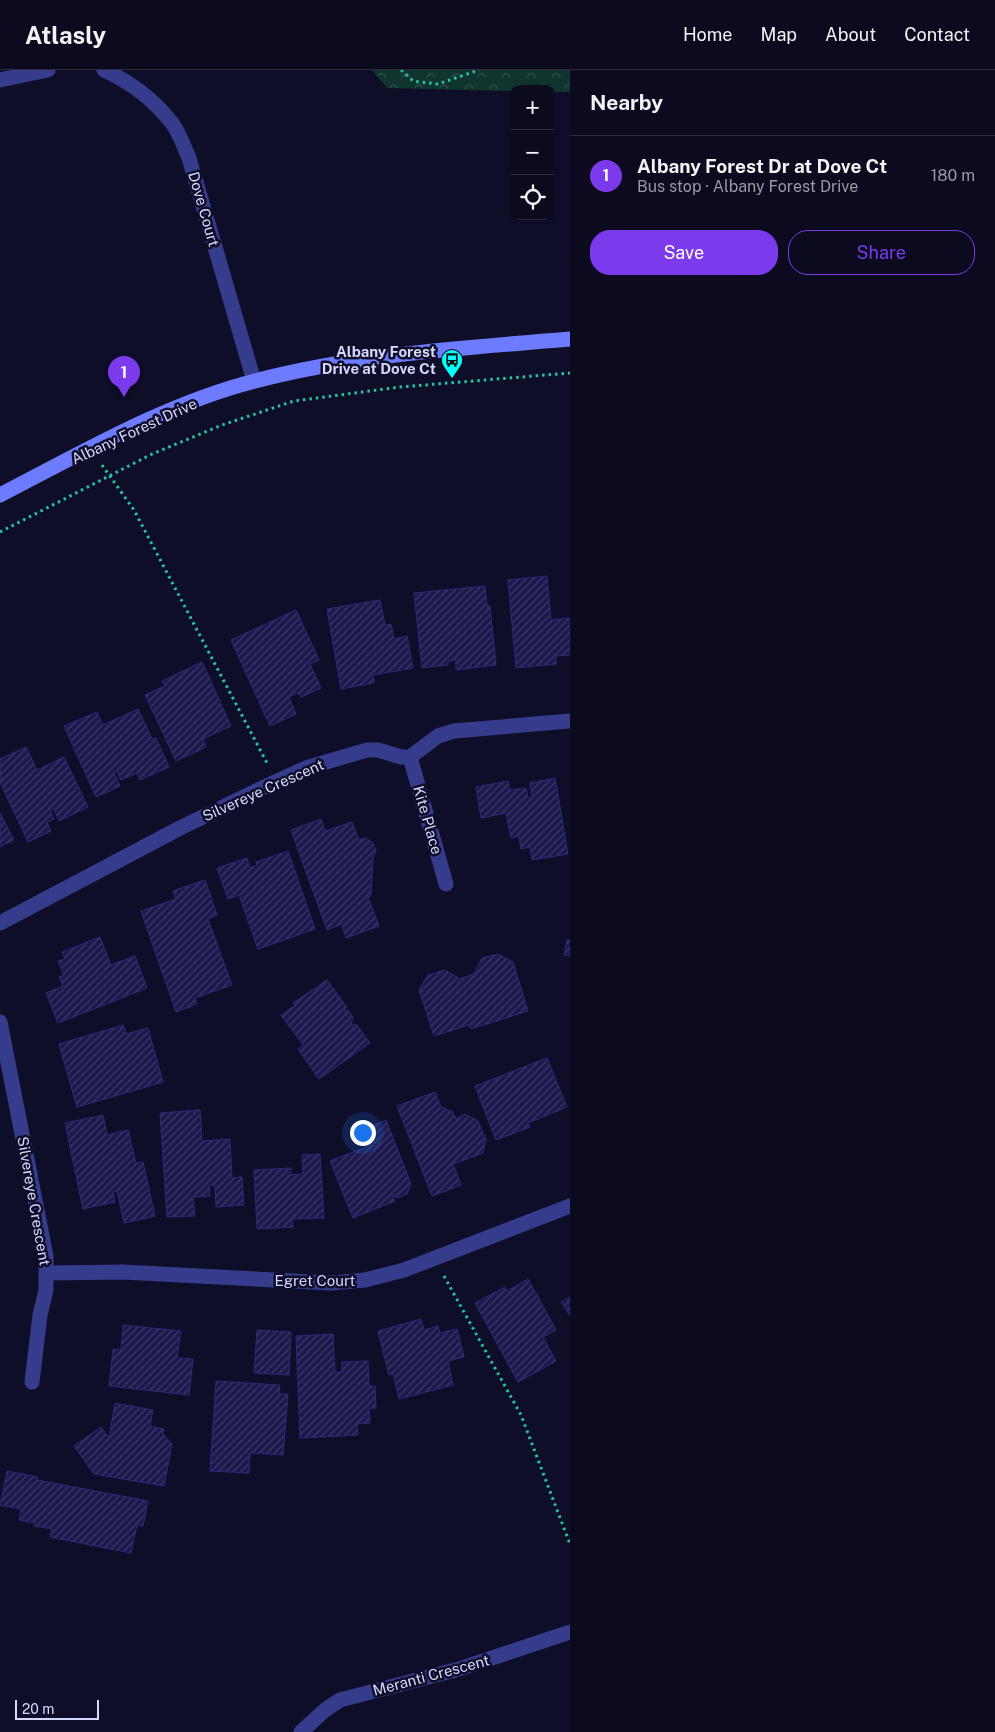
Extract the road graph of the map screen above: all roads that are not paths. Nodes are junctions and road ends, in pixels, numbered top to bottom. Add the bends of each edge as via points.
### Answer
1 (48, 70) edge
2 (104, 70) edge
3 (0, 80) edge
4 (570, 339) edge
5 (254, 381) junction
6 (0, 495) edge
7 (570, 721) edge
8 (410, 757) junction
9 (446, 884) dead end
10 (0, 923) edge
11 (0, 1022) edge
12 (570, 1206) edge
13 (47, 1272) junction
14 (32, 1382) dead end
15 (570, 1632) edge
16 (301, 1732) edge

1 - 3 street
2 - 5 street, Dove Court via 146,96 173,123 189,158
4 - 5 street, Albany Forest Drive via 461,348 343,363
5 - 6 street, Albany Forest Drive via 172,410
7 - 8 street via 454,731 438,736
8 - 9 street, Kite Place
8 - 10 street, Silvereye Crescent via 367,750 306,768 180,828
11 - 13 street, Silvereye Crescent
12 - 13 street, Egret Court via 404,1270 365,1280 332,1283 123,1272
13 - 14 street, Silvereye Crescent
15 - 16 street, Meranti Crescent via 459,1669 340,1700

